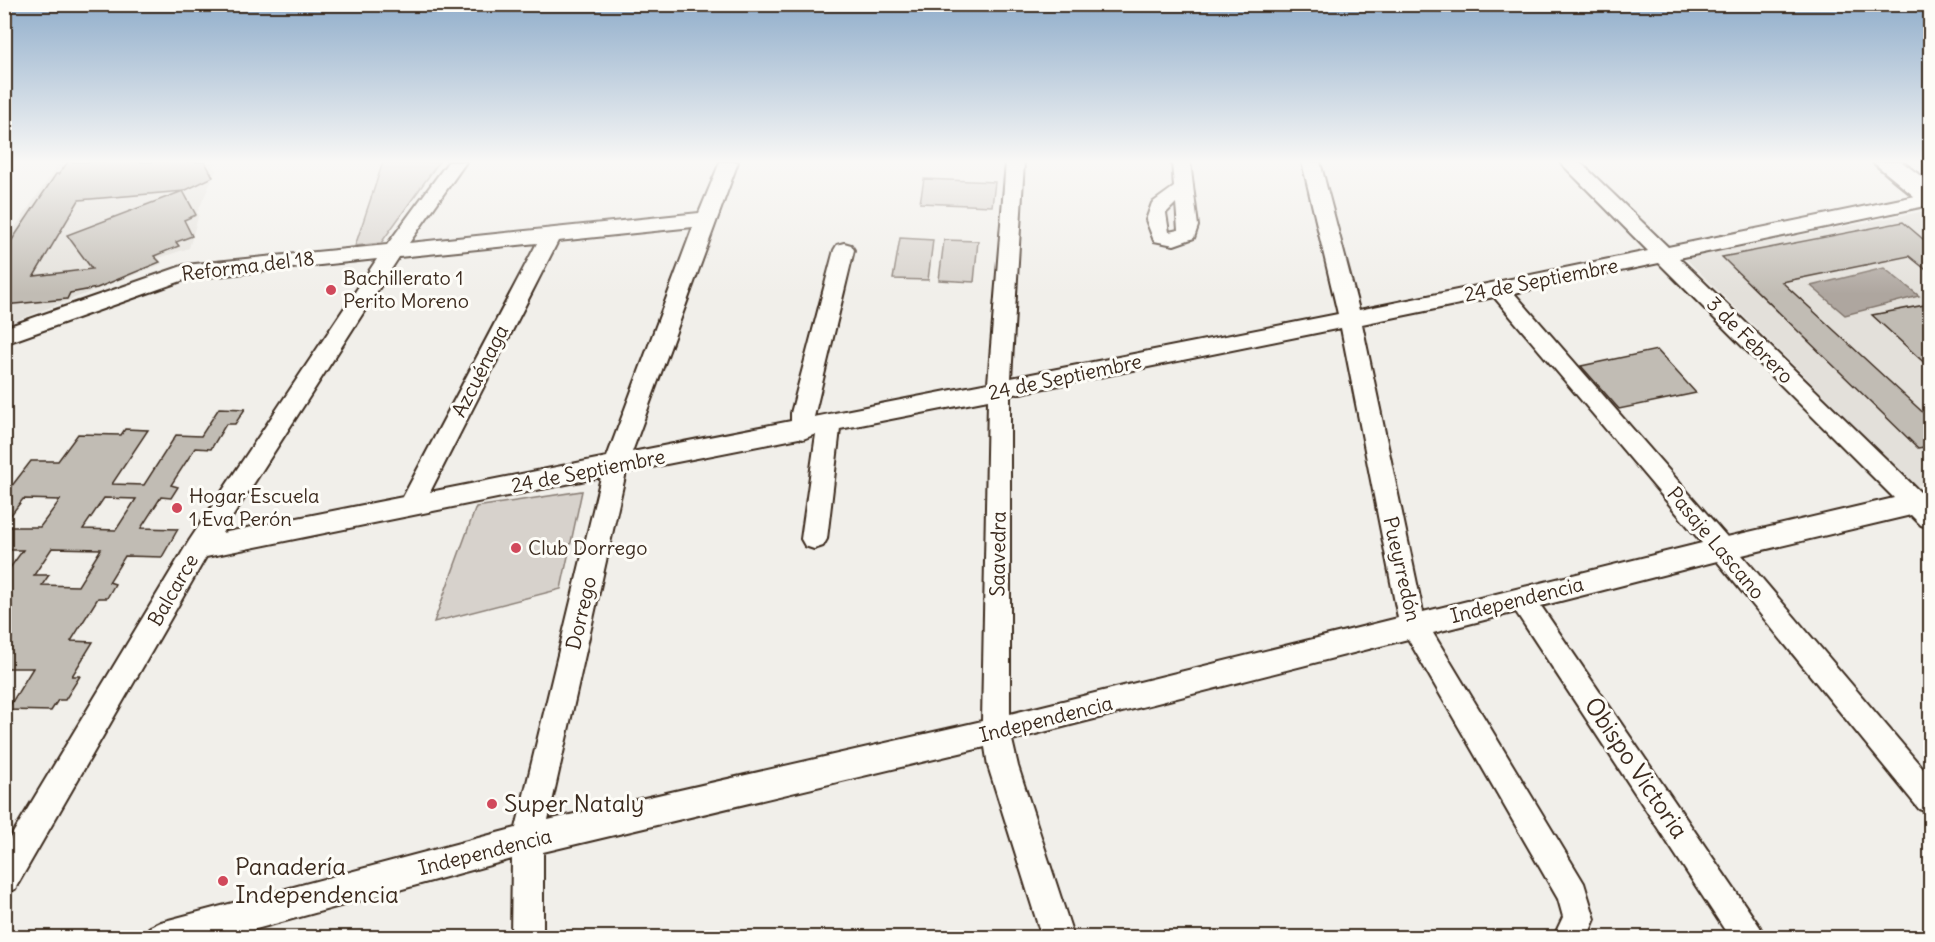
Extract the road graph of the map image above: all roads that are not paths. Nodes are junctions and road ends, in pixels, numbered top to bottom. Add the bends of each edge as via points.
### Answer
1 (425, 206) edge
2 (711, 206) edge
3 (1012, 206) edge
4 (1322, 206) edge
5 (1614, 206) edge
6 (1894, 206) edge
7 (706, 219) junction
8 (550, 236) junction
9 (844, 250) dead end
10 (393, 251) junction
11 (1665, 256) junction
12 (1499, 289) junction
13 (1350, 318) junction
14 (10, 328) edge
15 (999, 391) junction
16 (829, 424) junction
17 (803, 430) junction
18 (615, 466) junction
19 (411, 505) junction
20 (1926, 507) edge
21 (814, 539) dead end
22 (198, 548) junction
23 (1722, 549) junction
24 (1522, 599) junction
25 (1414, 625) junction
26 (996, 731) junction
27 (1930, 799) edge
28 (528, 840) junction
29 (4, 878) edge
30 (161, 938) edge
31 (527, 938) edge
32 (1058, 938) edge
33 (1569, 938) edge
34 (1749, 938) edge

1 - 10 street, Balcarce
2 - 7 street, Dorrego
3 - 15 street, Saavedra
4 - 13 street, Pueyrredón
5 - 11 street, 3 de Febrero
6 - 11 street, 24 de Septiembre
7 - 8 street, Reforma del 18
7 - 18 street, Dorrego
8 - 10 street, Reforma del 18
8 - 19 street, Azcuénaga
9 - 17 street via 802,413
10 - 14 street, Reforma del 18 via 185,272
10 - 22 street, Balcarce
11 - 12 street, 24 de Septiembre
11 - 20 street, 3 de Febrero
12 - 13 street, 24 de Septiembre
12 - 23 street, Pasaje Lascano
13 - 15 street, 24 de Septiembre
13 - 25 street, Pueyrredón
15 - 16 street, 24 de Septiembre
15 - 26 street, Saavedra
16 - 17 street, 24 de Septiembre
16 - 21 street
17 - 18 street, 24 de Septiembre
18 - 19 street, 24 de Septiembre
18 - 28 street, Dorrego
19 - 22 street, 24 de Septiembre
20 - 23 street, Independencia
22 - 29 street, Balcarce
23 - 24 street, Independencia
23 - 27 street, Pasaje Lascano
24 - 25 street, Independencia
24 - 34 street, Obispo Victoria
25 - 26 street, Independencia
25 - 33 street, Pueyrredón via 1573,894 1579,919
26 - 28 street, Independencia
26 - 32 street, Saavedra via 1003,766
28 - 30 street, Independencia
28 - 31 street, Dorrego

